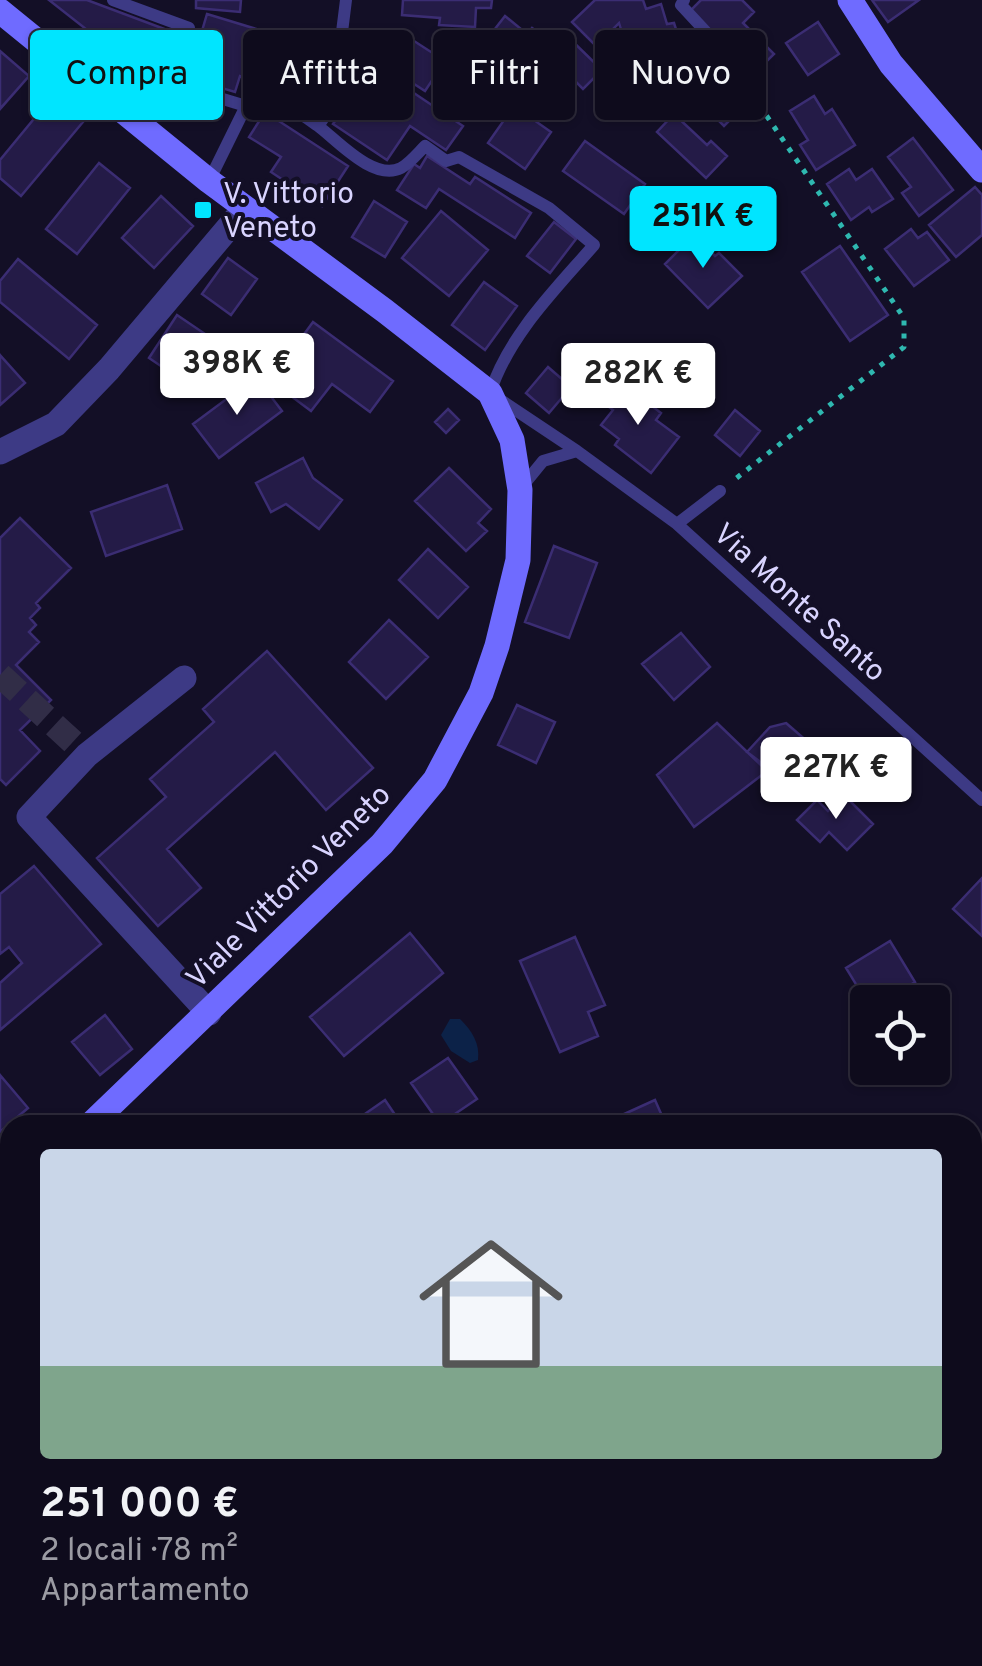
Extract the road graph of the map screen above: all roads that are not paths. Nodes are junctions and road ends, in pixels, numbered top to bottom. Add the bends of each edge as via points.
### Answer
1 (113, 0) edge
2 (346, 0) edge
3 (684, 0) edge
4 (850, 0) edge
5 (5, 9) edge
6 (704, 30) edge
7 (243, 105) edge
8 (243, 112) edge
9 (309, 120) edge
10 (318, 126) junction
11 (982, 170) edge
12 (208, 180) junction
13 (245, 208) junction
14 (490, 393) junction
15 (577, 451) junction
16 (0, 452) edge
17 (520, 490) junction
18 (720, 491) road end
19 (677, 524) junction
20 (184, 678) dead end
21 (982, 800) edge
22 (208, 1012) junction
23 (100, 1115) edge

1 - 7 lane via 190,28 178,53 192,58 186,74 193,90
2 - 10 lane via 341,40 364,60
3 - 6 lane via 681,5
4 - 11 main road via 891,64
5 - 12 main road, Viale Vittorio Veneto
8 - 12 lane
9 - 10 lane
10 - 14 lane via 367,164 387,171 404,167 425,146 446,161 459,157 549,208 594,245 522,332
12 - 13 main road, Viale Vittorio Veneto
13 - 14 main road, Viale Vittorio Veneto
13 - 16 street via 56,424
14 - 15 lane, Via Monte Santo
14 - 17 main road, Viale Vittorio Veneto via 512,440
15 - 17 lane via 543,462
15 - 19 lane, Via Monte Santo
17 - 22 main road, Viale Vittorio Veneto via 518,560 500,636 450,758 382,844
18 - 19 lane
19 - 21 lane, Via Monte Santo
20 - 22 street via 87,755 29,817
22 - 23 main road, Viale Vittorio Veneto

